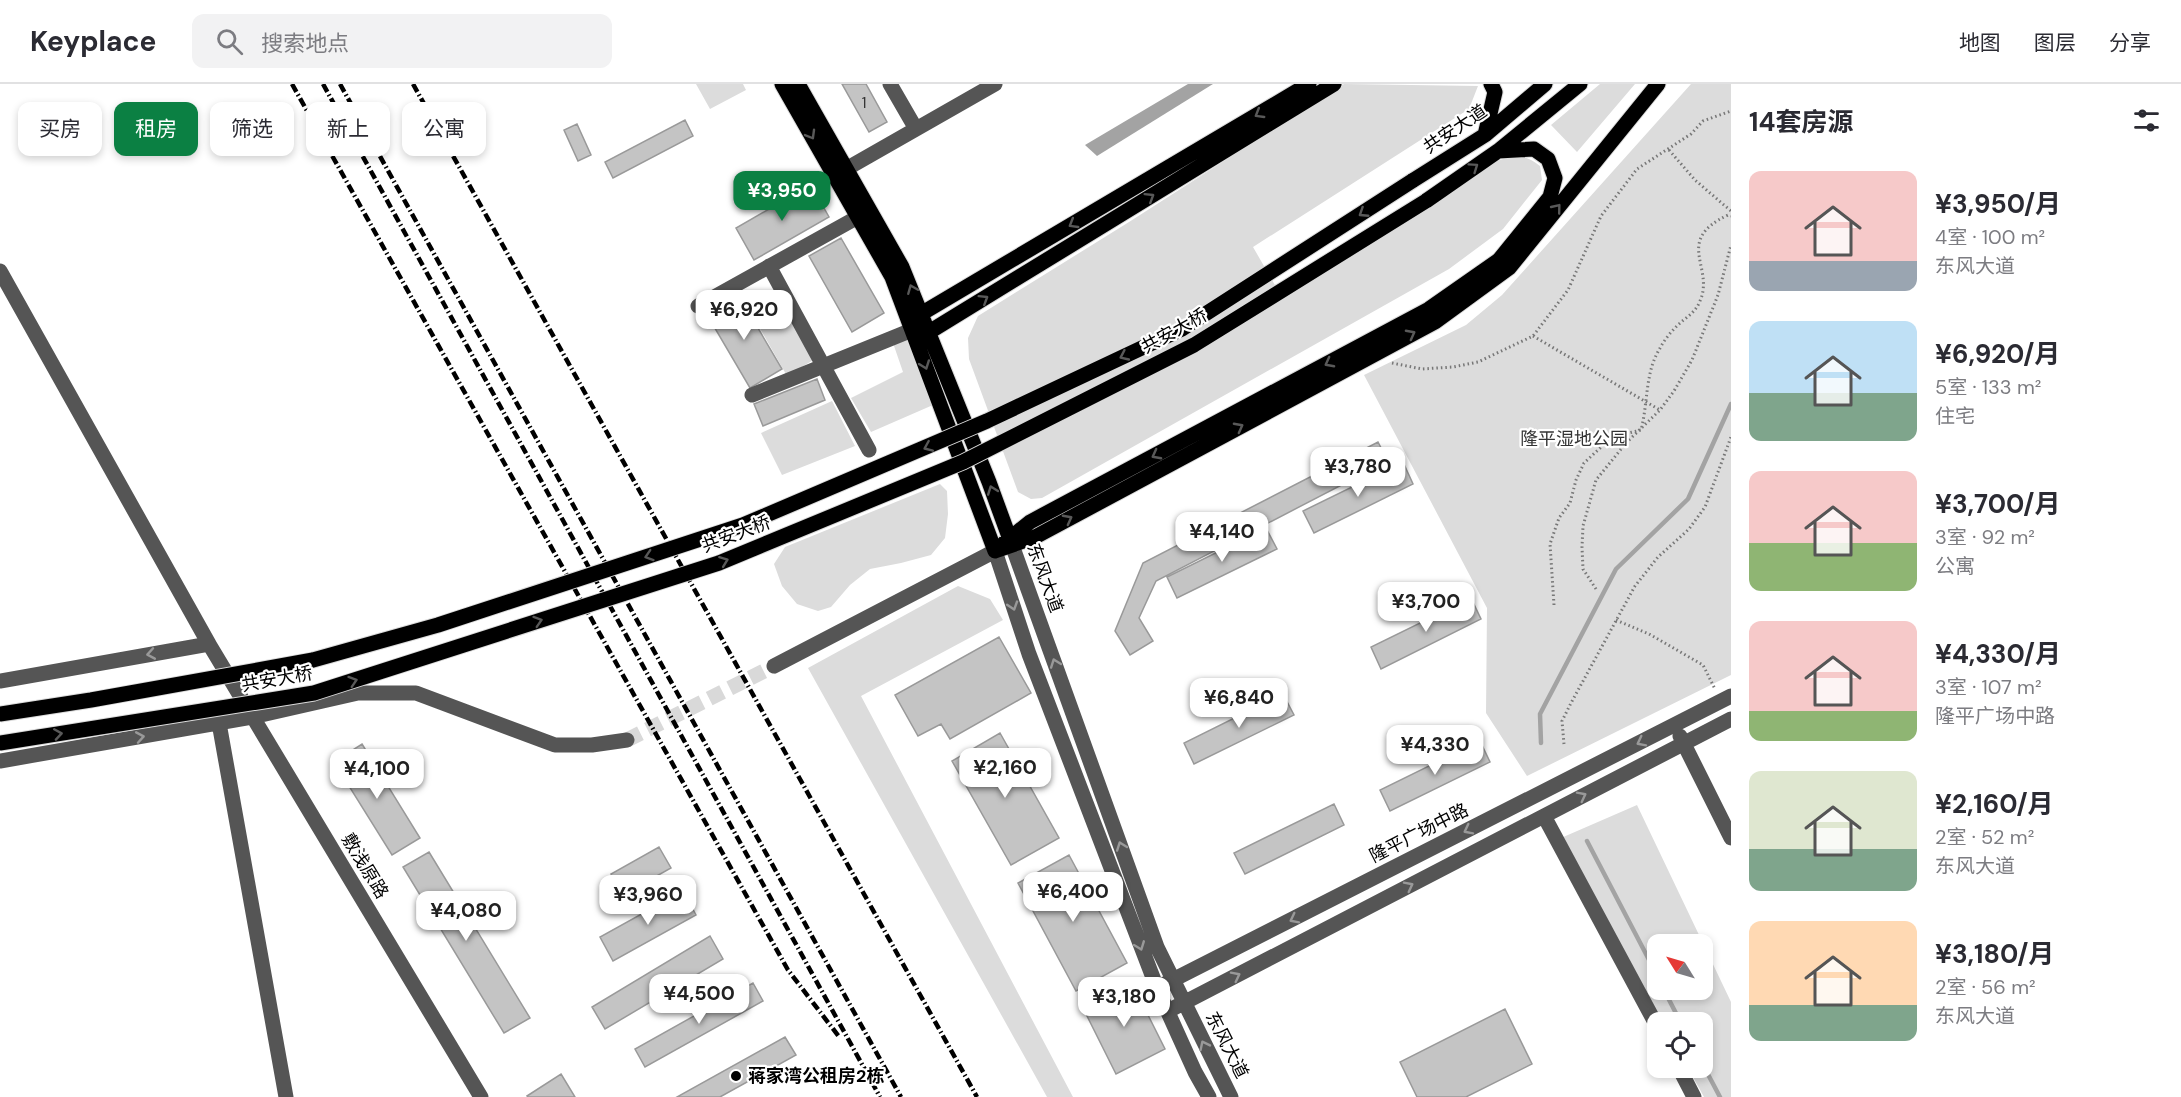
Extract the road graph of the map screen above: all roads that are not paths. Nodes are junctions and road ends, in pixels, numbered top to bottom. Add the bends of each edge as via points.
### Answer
1 (782, 84) edge
2 (798, 84) edge
3 (890, 84) edge
4 (995, 84) edge
5 (1309, 84) edge
6 (1334, 84) edge
7 (1491, 84) edge
8 (1545, 84) edge
9 (1581, 84) edge
10 (1658, 84) edge
11 (916, 129) junction
12 (1485, 135) junction
13 (1498, 151) junction
14 (846, 169) junction
15 (1412, 181) joint
16 (858, 217) junction
17 (769, 266) junction
18 (0, 271) edge
19 (698, 306) dead end
20 (918, 327) junction
21 (823, 366) junction
22 (752, 395) dead end
23 (869, 450) dead end
24 (1011, 541) junction
25 (995, 550) junction
26 (209, 644) junction
27 (774, 666) tunnel mouth
28 (0, 681) edge
29 (1726, 699) edge
30 (0, 714) edge
31 (252, 717) junction
32 (1731, 719) edge
33 (219, 723) junction
34 (1674, 725) junction
35 (627, 740) tunnel mouth
36 (0, 743) edge
37 (1684, 743) junction
38 (0, 761) edge
39 (1544, 816) junction
40 (1731, 838) edge
41 (1173, 980) junction
42 (1156, 988) junction
43 (1184, 1003) junction
44 (1168, 1011) junction
45 (1649, 1012) edge
46 (1684, 1078) edge
47 (286, 1097) edge
48 (481, 1097) edge
49 (1209, 1097) edge
50 (1231, 1097) edge
51 (1694, 1097) edge

1 -> 16 main road
2 - 14 main road, 东风大道
3 - 11 street
4 - 11 street
5 -> 20 main road
20 -> 6 main road
7 - 12 main road via 1495,92
8 - 12 main road, 共安大道
9 - 13 main road, 共安大桥
24 -> 10 main road via 1035,537 1435,322 1509,268
11 - 14 street
12 - 15 main road, 共安大道
13 -> 24 main road via 1534,149 1548,159 1555,178 1550,197 1499,260 1429,309 1030,522
36 -> 13 main road, 共安大桥, bridge via 314,693 719,563 963,462 1194,345 1426,201
20 -> 14 main road, 东风大道 via 903,267
15 -> 30 main road, 共安大桥, bridge via 1182,329 987,421 743,525 438,625 313,660
16 - 17 street
16 - 20 main road
17 - 19 street
17 - 21 street
18 - 26 street, 敷浅原路
20 - 21 street
24 -> 20 main road, 东风大道
20 -> 25 main road
21 - 22 street
21 - 23 street
24 - 25 main road
41 -> 24 street, 东风大道
25 - 27 street
25 -> 42 street via 1029,654
26 -> 28 street
26 - 31 street, 敷浅原路
29 - 34 street, 隆平广场中路
31 - 33 street
31 - 35 street via 358,693 416,693 555,745
31 - 48 street, 敷浅原路
32 - 37 street
38 -> 33 street
33 - 47 street
34 - 37 street
34 -> 41 street, 隆平广场中路
39 -> 37 street
37 - 40 street
43 -> 39 street
39 - 45 street
41 - 42 street, 隆平广场中路
41 - 43 street, 东风大道
42 - 44 street
43 - 44 street
50 -> 43 street, 东风大道
44 - 49 street
46 - 51 street

